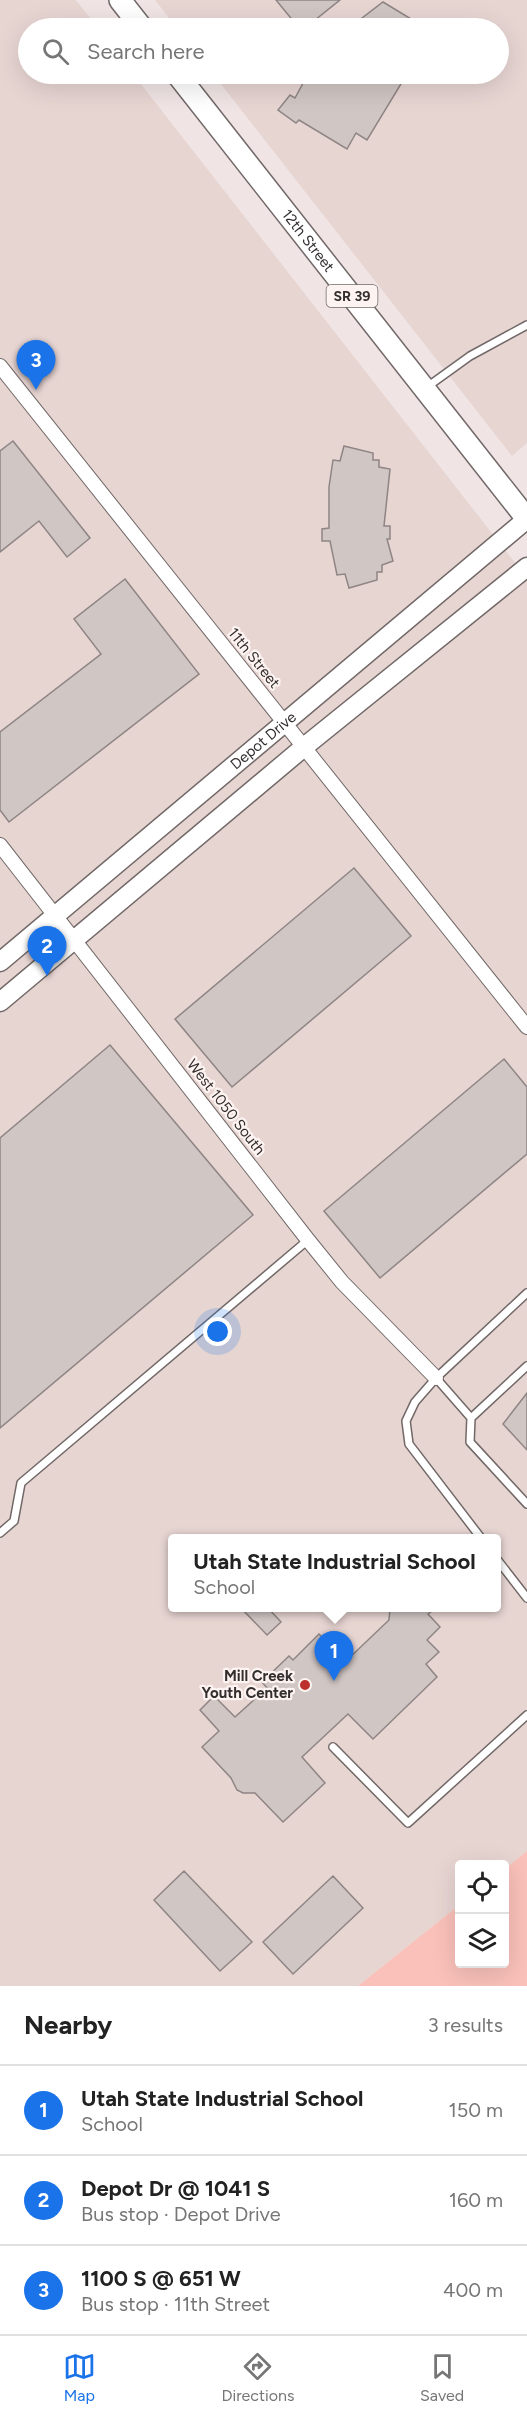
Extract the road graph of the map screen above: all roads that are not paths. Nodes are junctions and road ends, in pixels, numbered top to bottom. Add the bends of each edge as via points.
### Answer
1 (120, 0) edge
2 (134, 18) edge
3 (185, 84) edge
4 (527, 325) edge
5 (0, 366) edge
6 (425, 388) junction
7 (527, 519) edge
8 (527, 567) edge
9 (283, 722) junction
10 (304, 747) junction
11 (0, 845) edge
12 (56, 915) junction
13 (75, 940) junction
14 (0, 962) edge
15 (0, 1002) edge
16 (527, 1027) edge
17 (308, 1240) junction
18 (527, 1293) edge
19 (527, 1366) edge
20 (436, 1378) junction
21 (471, 1418) junction
22 (527, 1504) edge
23 (0, 1533) edge
24 (477, 1534) edge
25 (501, 1564) edge
26 (527, 1598) edge
27 (527, 1715) edge
28 (333, 1746) dead end

1 - 2 main road
3 - 6 main road, 12th Street / SR 39
4 - 6 lane via 470,356
5 - 9 street, 11th Street
6 - 7 main road, 12th Street / SR 39
7 - 9 main road, Depot Drive
8 - 10 main road
9 - 10 street, 11th Street
9 - 12 main road, Depot Drive
10 - 13 main road
10 - 16 street, 11th Street
11 - 12 street, West 1050 South
12 - 13 street, West 1050 South
12 - 14 main road, Depot Drive
13 - 15 main road
13 - 17 street, West 1050 South
17 - 20 street, West 1050 South via 342,1282
17 - 23 lane via 21,1483 14,1521
18 - 20 lane
19 - 21 lane
20 - 21 lane
20 - 24 lane via 415,1402 406,1421 410,1444
21 - 22 lane via 470,1442
25 - 26 lane
27 - 28 lane via 408,1823

